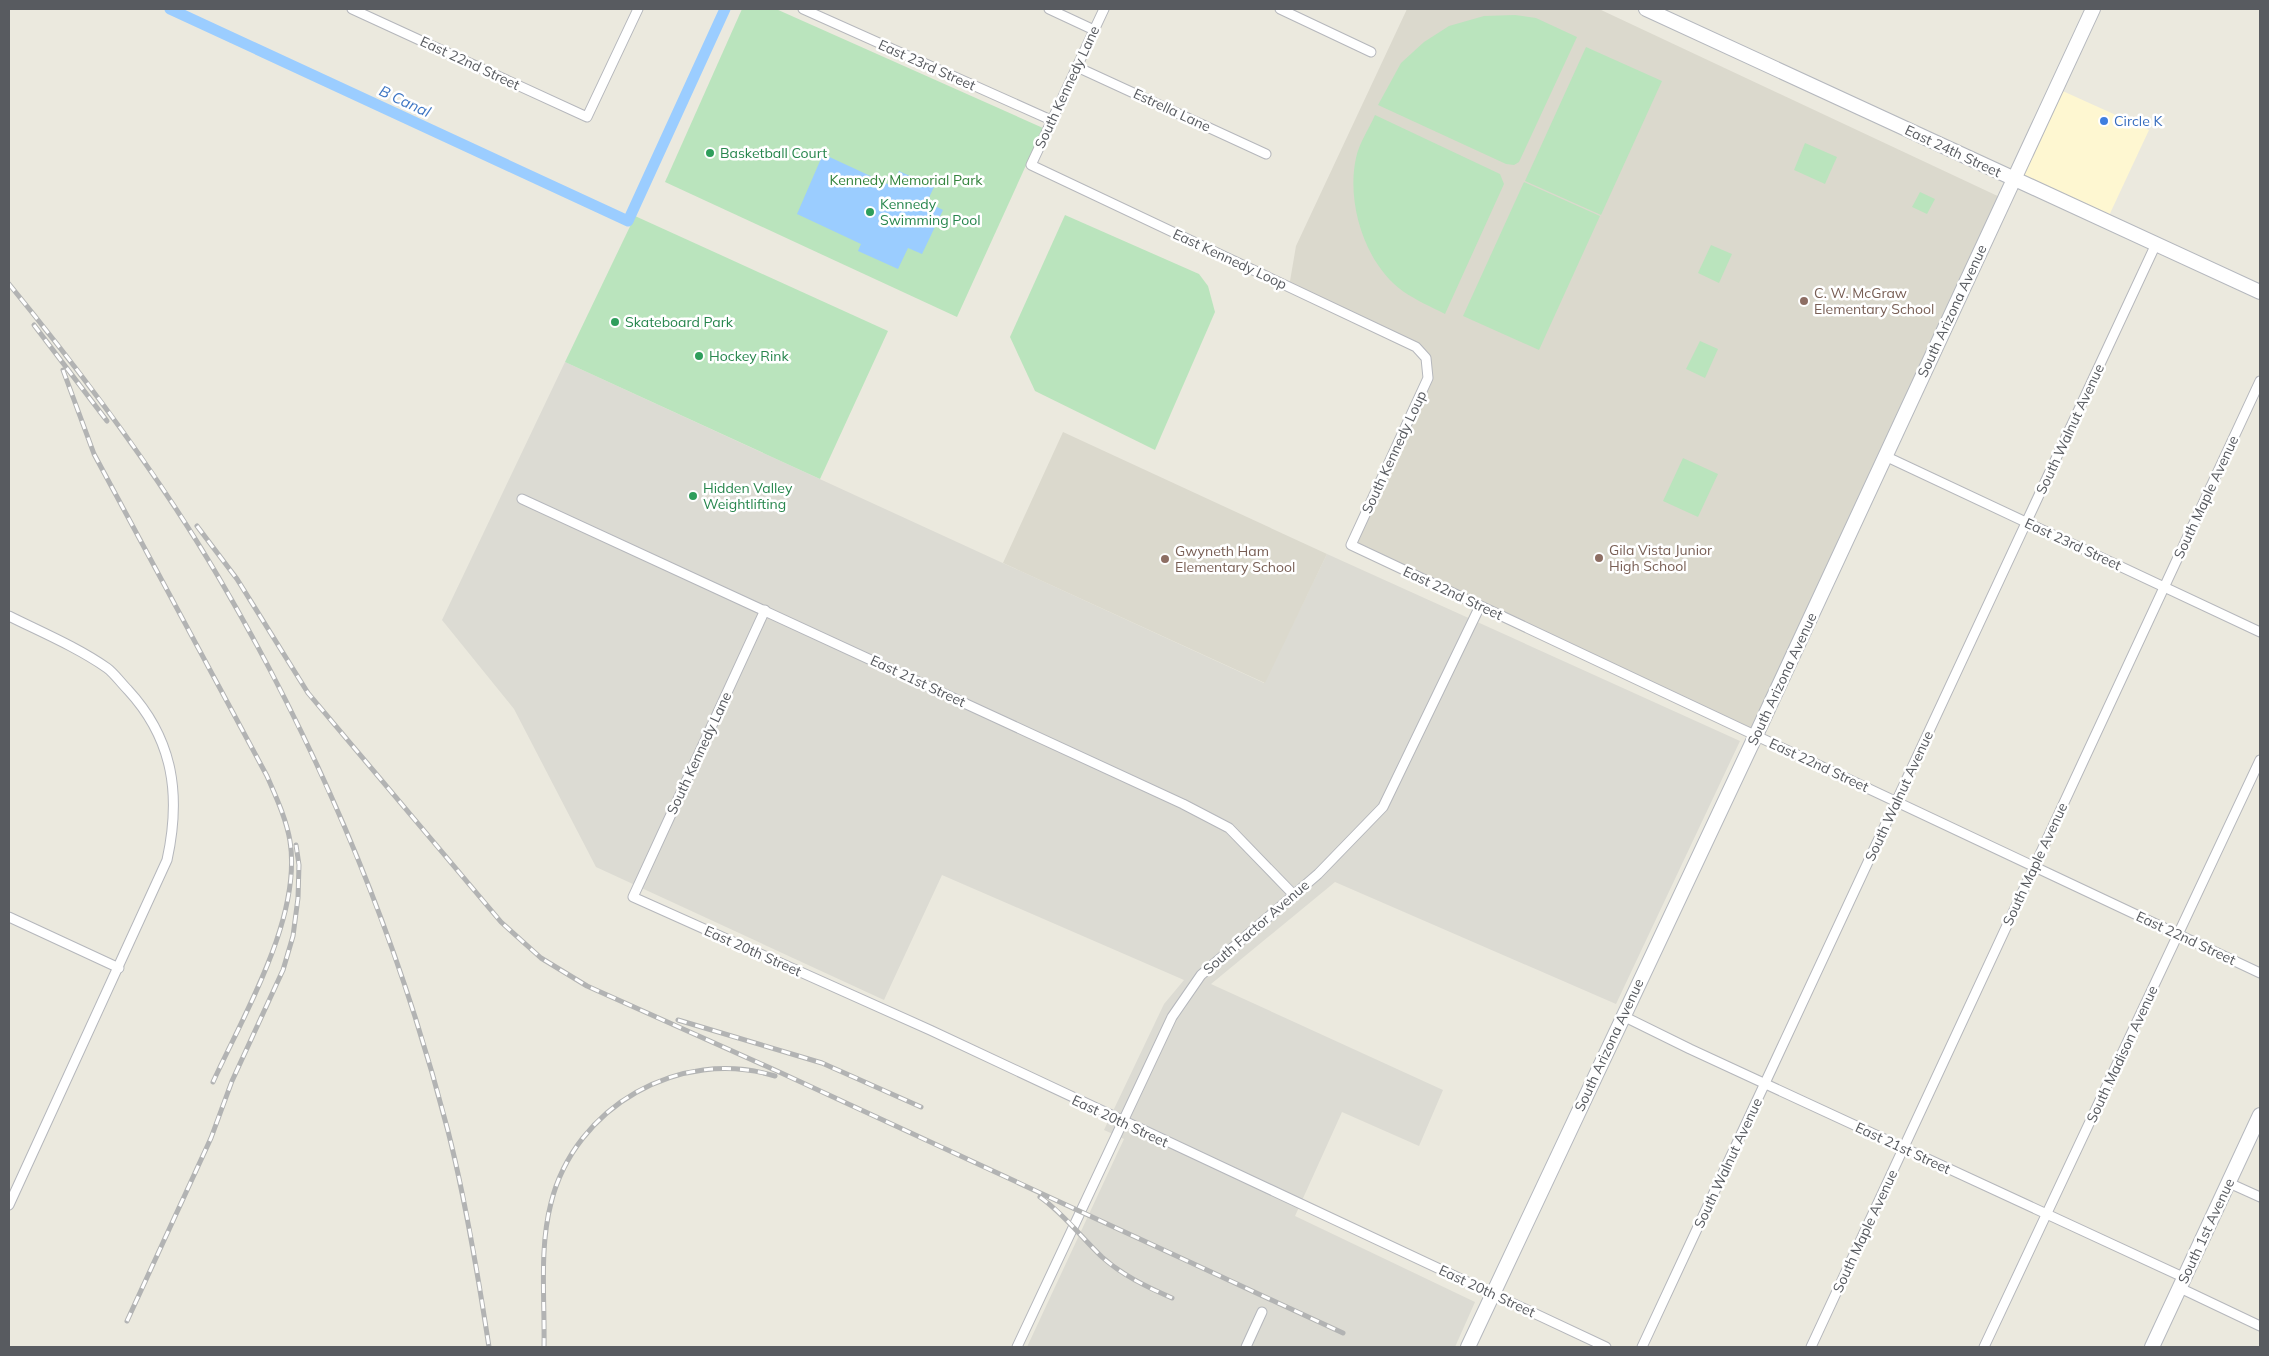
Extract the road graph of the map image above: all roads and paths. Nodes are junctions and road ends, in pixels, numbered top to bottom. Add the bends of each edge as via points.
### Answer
1 (352, 9) edge
2 (636, 9) edge
3 (803, 9) edge
4 (1049, 9) edge
5 (1104, 9) edge
6 (1280, 9) edge
7 (1646, 9) edge
8 (2093, 9) edge
9 (1094, 30) junction
10 (1371, 52) dead end
11 (1077, 66) junction
12 (1051, 120) junction
13 (1266, 154) dead end
14 (1031, 165) joint
15 (2013, 179) junction
16 (2156, 244) junction
17 (2260, 292) edge
18 (1426, 358) joint
19 (2260, 381) edge
20 (1886, 456) junction
21 (522, 499) dead end
22 (2026, 522) junction
23 (1351, 545) joint
24 (2164, 587) junction
25 (1480, 606) junction
26 (765, 610) junction
27 (9, 616) edge
28 (2260, 632) edge
29 (1756, 736) junction
30 (2260, 760) edge
31 (1896, 801) junction
32 (2034, 866) junction
33 (1293, 894) junction
34 (633, 897) joint
35 (9, 917) edge
36 (2178, 934) junction
37 (118, 968) junction
38 (2260, 973) edge
39 (1623, 1016) junction
40 (1765, 1084) junction
41 (2260, 1115) edge
42 (1124, 1123) junction
43 (1903, 1148) junction
44 (2229, 1182) junction
45 (2260, 1197) edge
46 (9, 1205) edge
47 (2047, 1215) junction
48 (2182, 1283) junction
49 (1492, 1293) junction
50 (1262, 1312) dead end
51 (2260, 1326) edge
52 (1018, 1347) edge
53 (1246, 1347) edge
54 (1468, 1347) edge
55 (1606, 1347) edge
56 (1642, 1347) edge
57 (1811, 1347) edge
58 (1984, 1347) edge
59 (2152, 1347) edge

1 - 2 street, East 22nd Street via 587,116
3 - 12 street, East 23rd Street
4 - 9 street
5 - 9 street, South Kennedy Lane
6 - 10 street
7 - 15 street, East 24th Street
8 - 15 street, South Arizona Avenue
9 - 11 street, South Kennedy Lane
11 - 12 street, South Kennedy Lane
11 - 13 street, Estrella Lane
12 - 14 street, South Kennedy Lane
14 - 18 street, East Kennedy Loop via 1416,347
15 - 16 street, East 24th Street
15 - 20 street, South Arizona Avenue
16 - 17 street, East 24th Street
16 - 22 street, South Walnut Avenue
18 - 23 street, South Kennedy Loup via 1428,378
19 - 24 street, South Maple Avenue
20 - 22 street, East 23rd Street
20 - 29 street, South Arizona Avenue
21 - 26 street, East 21st Street
22 - 24 street, East 23rd Street
22 - 31 street, South Walnut Avenue
23 - 25 street, East 22nd Street
24 - 28 street, East 23rd Street
24 - 32 street, South Maple Avenue
25 - 29 street, East 22nd Street
25 - 33 street, South Factor Avenue via 1383,807 1318,874
26 - 33 street, East 21st Street via 1229,828
26 - 34 street, South Kennedy Lane
27 - 37 street via 108,668 140,704 170,763 173,830 167,860
29 - 31 street, East 22nd Street
29 - 39 street, South Arizona Avenue
30 - 36 street, South Madison Avenue
31 - 32 street, East 22nd Street
31 - 40 street, South Walnut Avenue
32 - 36 street, East 22nd Street
32 - 43 street, South Maple Avenue
33 - 42 street, South Factor Avenue via 1201,975 1172,1017
34 - 42 street, East 20th Street via 930,1030
35 - 37 street
36 - 38 street, East 22nd Street
36 - 47 street, South Madison Avenue
37 - 46 street
39 - 40 street, East 21st Street
39 - 49 street, South Arizona Avenue
40 - 43 street, East 21st Street
40 - 56 street, South Walnut Avenue
41 - 44 street, South 1st Avenue
42 - 49 street, East 20th Street
42 - 52 street, South Factor Avenue
43 - 47 street, East 21st Street
43 - 57 street, South Maple Avenue
44 - 45 street
44 - 48 street, South 1st Avenue
47 - 48 street, East 21st Street
47 - 58 street, South Madison Avenue
48 - 51 street, East 21st Street
48 - 59 street, South 1st Avenue
49 - 54 street, South Arizona Avenue
49 - 55 street, East 20th Street
50 - 53 street

